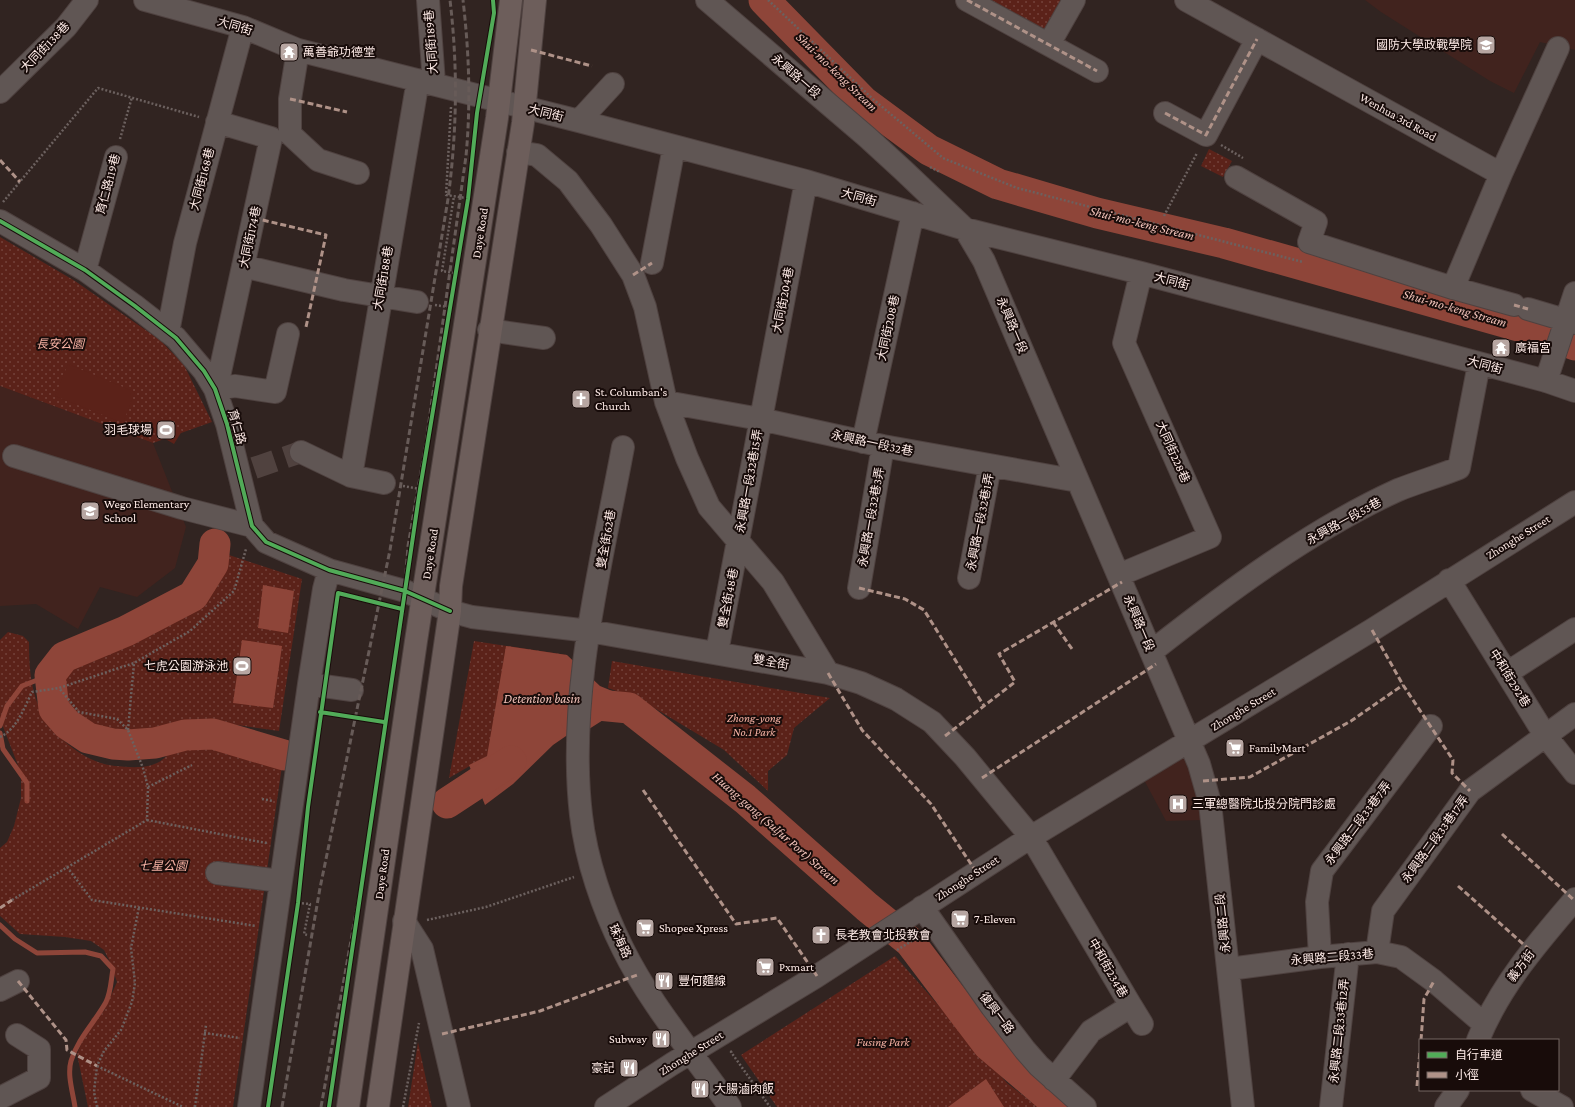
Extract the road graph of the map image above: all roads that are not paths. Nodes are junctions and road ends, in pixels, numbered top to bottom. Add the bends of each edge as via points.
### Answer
1 (86, 0) edge
2 (145, 0) edge
3 (428, 0) edge
4 (511, 0) edge
5 (535, 0) edge
6 (707, 0) edge
7 (1074, 0) edge
8 (1186, 0) edge
9 (970, 1) edge
10 (176, 5) edge
11 (243, 27) junction
12 (1257, 39) junction
13 (1049, 44) junction
14 (1558, 48) dead end
15 (298, 50) junction
16 (1097, 70) dead end
17 (426, 82) junction
18 (613, 84) dead end
19 (0, 92) edge
20 (499, 100) junction
21 (524, 108) junction
22 (1165, 113) dead end
23 (579, 121) junction
24 (217, 122) junction
25 (674, 147) junction
26 (518, 152) junction
27 (116, 157) road end
28 (358, 173) dead end
29 (1501, 174) junction
30 (1236, 177) road end
31 (806, 181) junction
32 (913, 213) junction
33 (0, 221) edge
34 (965, 229) junction
35 (652, 263) dead end
36 (243, 266) junction
37 (85, 270) junction
38 (1141, 272) junction
39 (1453, 288) junction
40 (1575, 293) edge
41 (380, 297) junction
42 (417, 302) dead end
43 (1570, 321) edge
44 (489, 330) junction
45 (168, 332) junction
46 (288, 334) dead end
47 (544, 338) dead end
48 (1479, 364) junction
49 (1546, 381) junction
50 (215, 389) junction
51 (1575, 390) edge
52 (666, 402) junction
53 (760, 419) junction
54 (873, 444) junction
55 (623, 447) dead end
56 (301, 452) tunnel mouth
57 (14, 456) dead end
58 (990, 466) junction
59 (351, 476) junction
60 (1078, 481) junction
61 (390, 484) road end
62 (1575, 502) edge
63 (252, 526) junction
64 (739, 544) junction
65 (329, 570) junction
66 (1119, 575) junction
67 (970, 578) dead end
68 (1449, 580) junction
69 (859, 588) dead end
70 (423, 599) junction
71 (450, 611) junction
72 (1575, 629) edge
73 (589, 631) junction
74 (717, 652) junction
75 (1151, 652) junction
76 (828, 672) junction
77 (1508, 672) junction
78 (309, 684) junction
79 (352, 690) dead end
80 (1575, 714) edge
81 (1431, 726) dead end
82 (1545, 735) junction
83 (1189, 742) junction
84 (1575, 773) edge
85 (1031, 837) junction
86 (217, 873) dead end
87 (280, 881) junction
88 (1575, 898) edge
89 (917, 911) junction
90 (404, 921) junction
91 (1377, 952) junction
92 (1348, 954) junction
93 (1320, 957) junction
94 (1229, 969) junction
95 (1131, 1006) junction
96 (1142, 1024) dead end
97 (1481, 1032) edge
98 (17, 1035) dead end
99 (692, 1052) junction
100 (1054, 1080) junction
101 (1457, 1091) edge
102 (1534, 1091) edge
103 (0, 1098) edge
104 (249, 1107) edge
105 (348, 1107) edge
106 (378, 1107) edge
107 (459, 1107) edge
108 (606, 1107) edge
109 (730, 1107) edge
110 (1085, 1107) edge
111 (1243, 1107) edge
112 (1331, 1107) edge
113 (1446, 1107) edge
114 (1562, 1107) edge

1 - 19 street, 大同街138巷 via 66,27
2 - 10 street, 大同街
3 - 17 street, 大同街189巷
4 - 20 main road, Daye Road
5 - 21 main road, Daye Road
6 - 34 street, 永興路一段 via 868,137
7 - 13 street
8 - 12 street, Wenhua 3rd Road
9 - 13 street
10 - 11 street, 大同街
11 - 15 street, 大同街
11 - 24 street, 大同街168巷
12 - 22 street via 1206,135
12 - 29 street, Wenhua 3rd Road
13 - 16 street
14 - 29 street
15 - 17 street, 大同街
15 - 28 street via 290,99 290,134 318,160
17 - 20 street, 大同街
17 - 41 street, 大同街188巷
18 - 23 street
20 - 21 street, 大同街
20 - 70 main road, Daye Road
21 - 23 street, 大同街
21 - 26 main road, Daye Road
23 - 25 street, 大同街
24 - 36 street, 大同街174巷 via 271,138
24 - 45 street, 大同街168巷 via 185,242
25 - 31 street, 大同街
25 - 35 street
26 - 44 main road, Daye Road
26 - 52 street via 537,155 568,181 601,225 633,275 646,307
27 - 37 street, 育仁路119巷
29 - 39 street
30 - 39 street via 1316,222 1309,242
31 - 32 street, 大同街
31 - 53 street, 大同街204巷
32 - 34 street, 大同街
32 - 54 street, 大同街208巷
33 - 37 street, 育仁路
34 - 38 street, 大同街
34 - 60 street, 永興路一段 via 984,261
36 - 41 street
36 - 50 street, 大同街174巷
37 - 45 street, 育仁路
38 - 48 street, 大同街
38 - 66 street, 大同街228巷 via 1124,343 1210,537
39 - 43 street
40 - 43 street
41 - 42 street
41 - 59 street, 大同街188巷
43 - 49 street
44 - 47 street
44 - 71 main road, Daye Road via 450,586
45 - 50 street, 育仁路 via 176,338
46 - 50 street via 274,392 235,386
48 - 49 street, 大同街
48 - 75 street, 永興路一段53巷 via 1459,468 1399,490 1326,529 1213,604
49 - 51 street, 大同街
50 - 63 street, 育仁路 via 247,471
52 - 53 street, 永興路一段32巷
52 - 64 street via 709,507
53 - 54 street, 永興路一段32巷
53 - 64 street, 永興路一段32巷15弄
54 - 58 street, 永興路一段32巷
54 - 69 street, 永興路一段32巷3弄
55 - 73 street, 雙全街62巷
56 - 59 street
57 - 63 street via 182,508
58 - 60 street, 永興路一段32巷
58 - 67 street, 永興路一段32巷1弄
59 - 61 street
60 - 66 street, 永興路一段
62 - 68 street, Zhonghe Street
63 - 65 street, 育仁路 via 266,542
64 - 74 street, 雙全街48巷
64 - 76 street via 774,582
65 - 70 street, 育仁路 via 405,591
65 - 78 street
66 - 75 street, 永興路一段
68 - 77 street, 中和街292巷
68 - 83 street, Zhonghe Street
70 - 71 street, 育仁路
70 - 105 main road, Daye Road
71 - 73 street, 雙全街 via 472,617
71 - 90 main road, Daye Road
72 - 77 street
73 - 74 street, 雙全街
73 - 99 street, 珠海路 via 577,748 581,816 593,871 605,908 623,949 644,987
74 - 76 street, 雙全街
75 - 83 street, 永興路一段
76 - 85 street, 雙全街 via 896,699 932,722 965,757
77 - 82 street, 中和街292巷
78 - 79 street
78 - 87 street
80 - 82 street, 永興路二段33巷17弄
81 - 93 street, 永興路二段33巷7弄 via 1322,871 1317,902
82 - 84 street, 中和街292巷
82 - 91 street, 永興路二段33巷17弄 via 1470,790 1383,912
83 - 85 street, Zhonghe Street
83 - 94 street, 永興路二段 via 1210,803
85 - 89 street, Zhonghe Street
85 - 95 street, 中和街234巷
86 - 87 street
87 - 104 street
88 - 97 street, 義方街 via 1506,986
89 - 99 street, Zhonghe Street via 885,944
89 - 100 street, 復興一路 via 1039,1066
90 - 106 main road, Daye Road
90 - 107 street via 422,949
91 - 92 street, 永興路二段33巷
91 - 97 street, 永興路二段33巷 via 1401,957 1434,981
92 - 93 street, 永興路二段33巷
92 - 112 street, 永興路二段33巷12弄
93 - 94 street, 永興路二段33巷
94 - 111 street, 永興路二段
95 - 96 street
95 - 100 street, 中和街234巷 via 1092,1031
98 - 103 street via 38,1049 39,1078
99 - 108 street, Zhonghe Street
99 - 109 street, 珠海路
100 - 110 street, 復興一路
101 - 113 street
102 - 114 street

